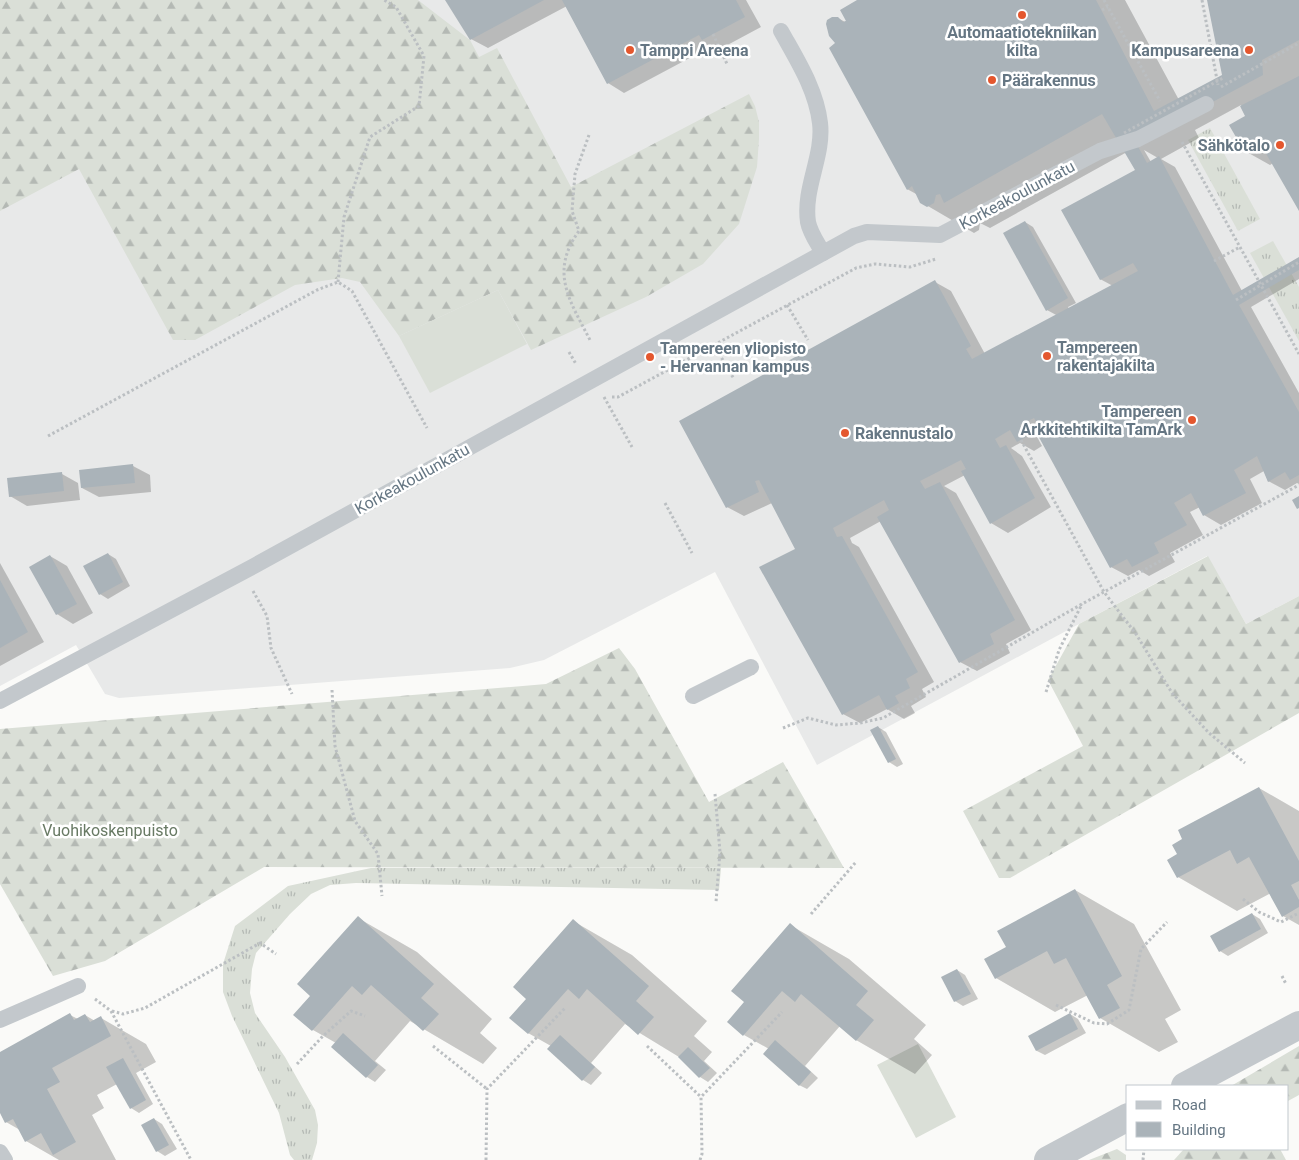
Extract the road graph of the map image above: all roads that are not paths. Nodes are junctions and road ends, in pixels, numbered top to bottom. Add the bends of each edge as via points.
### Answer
1 (781, 31) dead end
2 (1206, 104) dead end
3 (823, 253) junction
4 (751, 667) dead end
5 (694, 696) dead end
6 (0, 701) edge
7 (78, 986) dead end
8 (0, 1020) edge
9 (1299, 1025) edge
10 (1187, 1085) edge
11 (1126, 1118) edge
12 (0, 1152) edge
13 (5, 1160) edge
14 (1048, 1160) edge

1 - 3 lane via 812,88 820,123 808,223
2 - 3 lane, Korkeakoulunkatu via 1138,139 1100,151 940,235 866,232
3 - 6 lane, Korkeakoulunkatu via 254,566
4 - 5 lane
7 - 8 lane
9 - 10 street
11 - 14 street
12 - 13 lane

